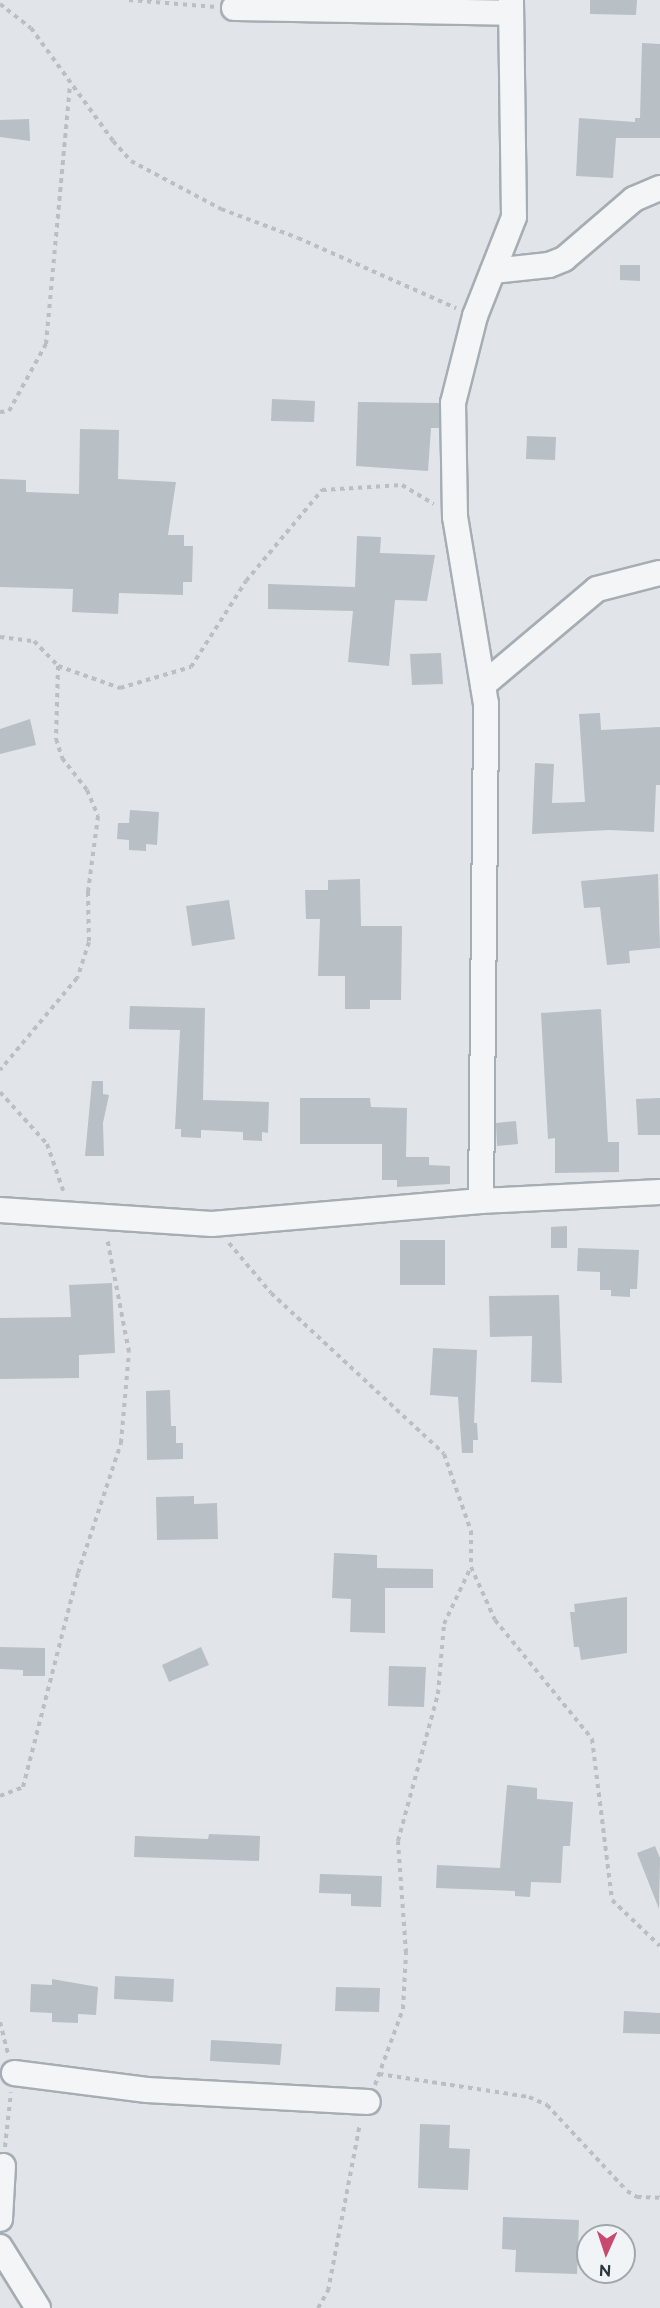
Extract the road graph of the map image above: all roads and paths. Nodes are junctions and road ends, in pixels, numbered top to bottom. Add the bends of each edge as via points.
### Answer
1 (129, 0) edge
2 (0, 4) edge
3 (511, 7) edge
4 (234, 8) joint
5 (69, 84) junction
6 (660, 188) edge
7 (493, 271) junction
8 (475, 316) junction
9 (0, 412) edge
10 (455, 517) junction
11 (660, 573) edge
12 (0, 637) edge
13 (58, 666) junction
14 (483, 685) junction
15 (0, 1070) edge
16 (0, 1092) edge
17 (660, 1192) edge
18 (482, 1201) junction
19 (0, 1210) edge
20 (72, 1217) junction
21 (103, 1217) junction
22 (212, 1224) junction
23 (471, 1567) junction
24 (0, 1796) edge
25 (660, 1946) edge
26 (14, 2073) dead end
27 (379, 2074) junction
28 (368, 2102) junction
29 (3, 2166) dead end
30 (660, 2198) edge
31 (0, 2219) edge
32 (0, 2247) edge
33 (38, 2308) edge
34 (318, 2308) edge

1 - 4 path
2 - 5 path via 31,28
3 - 4 street
3 - 7 street via 514,217
5 - 8 path via 131,160 222,209
5 - 9 path via 46,344 9,411
6 - 7 street via 634,199 564,259 549,265
7 - 8 street
8 - 10 street via 453,403
10 - 13 path via 402,485 322,490 246,581 191,667 120,688
10 - 14 street
11 - 14 street via 597,589
12 - 13 path via 34,641
13 - 15 path via 56,739 62,758 87,790 98,816 88,892 89,942 77,978
14 - 18 street
16 - 20 path via 47,1144
17 - 18 street
18 - 22 street
19 - 20 street
20 - 21 street
21 - 22 street
21 - 24 path via 129,1352 121,1443 78,1573 23,1787
22 - 23 path via 271,1293 444,1454 471,1531
23 - 25 path via 495,1620 592,1739 612,1900
23 - 27 path via 444,1624 438,1694 398,1841 406,1953 403,2009
26 - 28 street via 147,2090
27 - 28 path
27 - 30 path via 529,2097 548,2105 627,2191 637,2197
28 - 34 path via 360,2122 328,2292
29 - 31 street
32 - 33 street

